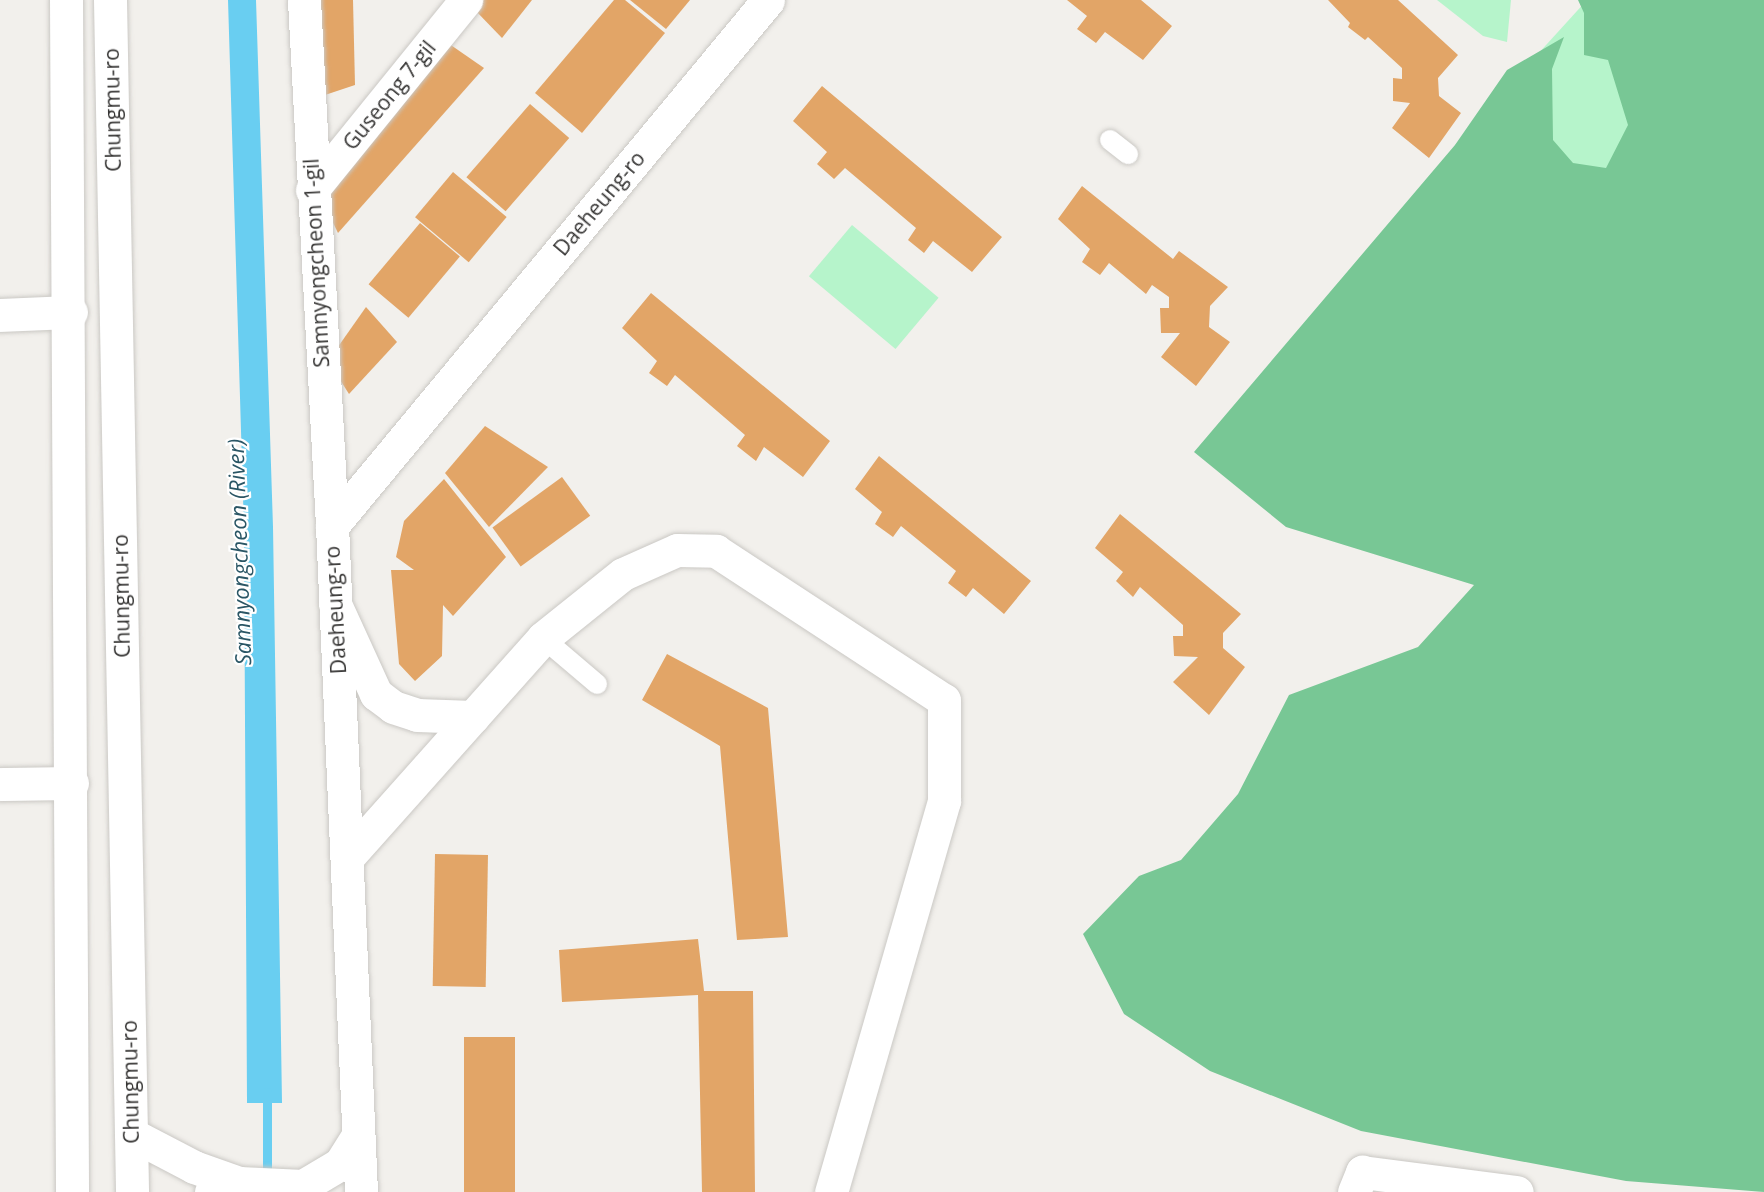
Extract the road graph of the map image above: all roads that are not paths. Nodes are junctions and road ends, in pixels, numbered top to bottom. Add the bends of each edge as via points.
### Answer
1 (66, 0) edge
2 (110, 0) edge
3 (304, 0) edge
4 (466, 0) edge
5 (768, 0) edge
6 (1110, 140) dead end
7 (1128, 154) dead end
8 (312, 190) junction
9 (71, 312) junction
10 (0, 315) edge
11 (332, 526) junction
12 (335, 604) junction
13 (543, 638) junction
14 (597, 684) dead end
15 (473, 717) junction
16 (72, 783) junction
17 (0, 784) edge
18 (346, 858) junction
19 (131, 1134) junction
20 (358, 1135) junction
21 (225, 1188) edge
22 (72, 1192) edge
23 (132, 1192) edge
24 (361, 1192) edge
25 (831, 1192) edge
26 (1354, 1192) edge
27 (1517, 1192) edge

1 - 9 street, Chungmu-ro
2 - 19 street, Chungmu-ro
3 - 8 street, Samnyongcheon 1-gil
4 - 8 street, Guseong 7-gil
5 - 11 street, Daeheung-ro
6 - 7 lane
8 - 11 street, Samnyongcheon 1-gil
9 - 10 street
9 - 16 street, Chungmu-ro
11 - 12 street, Daeheung-ro
12 - 15 street via 376,694 393,708 417,716
12 - 18 street, Daeheung-ro
13 - 14 lane
13 - 15 street
13 - 25 street via 623,574 676,550 716,551 944,700 944,801
15 - 18 street
16 - 17 street
16 - 22 street, Chungmu-ro
18 - 20 street, Daeheung-ro
19 - 21 street via 181,1158
19 - 23 street, Chungmu-ro
20 - 21 street via 340,1164 303,1186
20 - 24 street, Daeheung-ro
26 - 27 street via 1362,1172

